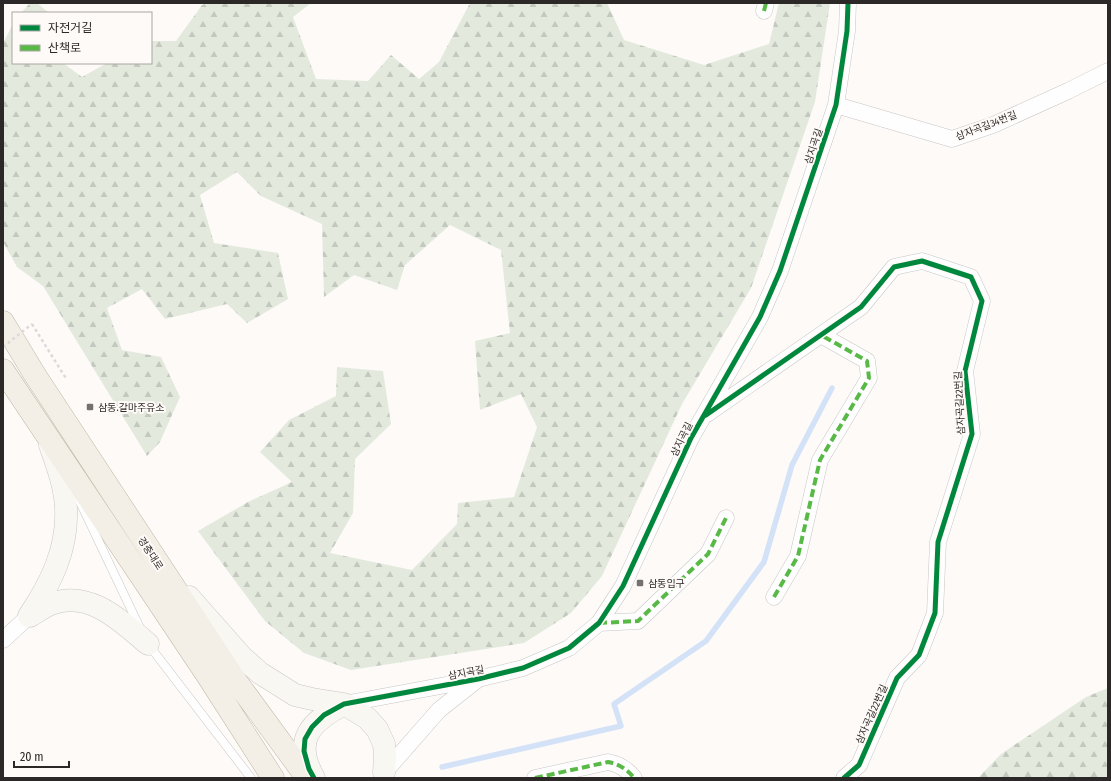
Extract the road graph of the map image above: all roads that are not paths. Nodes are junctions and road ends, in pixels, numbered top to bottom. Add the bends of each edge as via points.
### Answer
1 (848, 3) edge
2 (1108, 71) edge
3 (836, 105) junction
4 (3, 322) edge
5 (821, 335) junction
6 (3, 370) edge
7 (702, 417) junction
8 (48, 436) junction
9 (726, 518) dead end
10 (159, 564) junction
11 (774, 597) dead end
12 (29, 616) junction
13 (599, 623) junction
14 (3, 640) edge
15 (148, 644) junction
16 (478, 679) junction
17 (344, 704) junction
18 (382, 775) edge
19 (251, 778) edge
20 (273, 778) edge
21 (307, 778) edge
22 (314, 778) edge
23 (535, 778) edge
24 (634, 778) edge
25 (844, 778) edge

1 - 3 street, 삼지곡길 via 847,31
2 - 3 street, 삼자곡길34번길 via 993,125 952,138
3 - 7 street, 삼지곡길 via 780,271 760,317
4 - 10 main road, 경충대로
5 - 7 street, 삼자곡길22번길
5 - 11 street via 867,361 870,378 820,460 798,556
5 - 25 street, 삼자곡길22번길 via 861,307 894,267 922,261 971,277 982,301 965,371 972,434 938,542 935,613 919,655 897,678 859,765
6 - 8 main road
7 - 13 street, 삼지곡길 via 623,586
8 - 12 street via 61,479 66,506 66,526 55,572
8 - 15 lane
8 - 20 main road
9 - 13 street via 708,554 638,621
10 - 17 street via 242,657 260,673 295,695
10 - 21 main road, 경충대로 via 236,681
12 - 14 street
12 - 15 street via 52,604 82,601 98,606 114,616
13 - 16 street, 삼지곡길 via 569,648 524,668
15 - 19 lane
16 - 17 street, 삼지곡길
16 - 18 street via 439,710
17 - 18 street via 367,718 376,729 384,744
17 - 22 street via 324,715 312,727 306,739 304,751
23 - 24 street via 608,762 618,764

